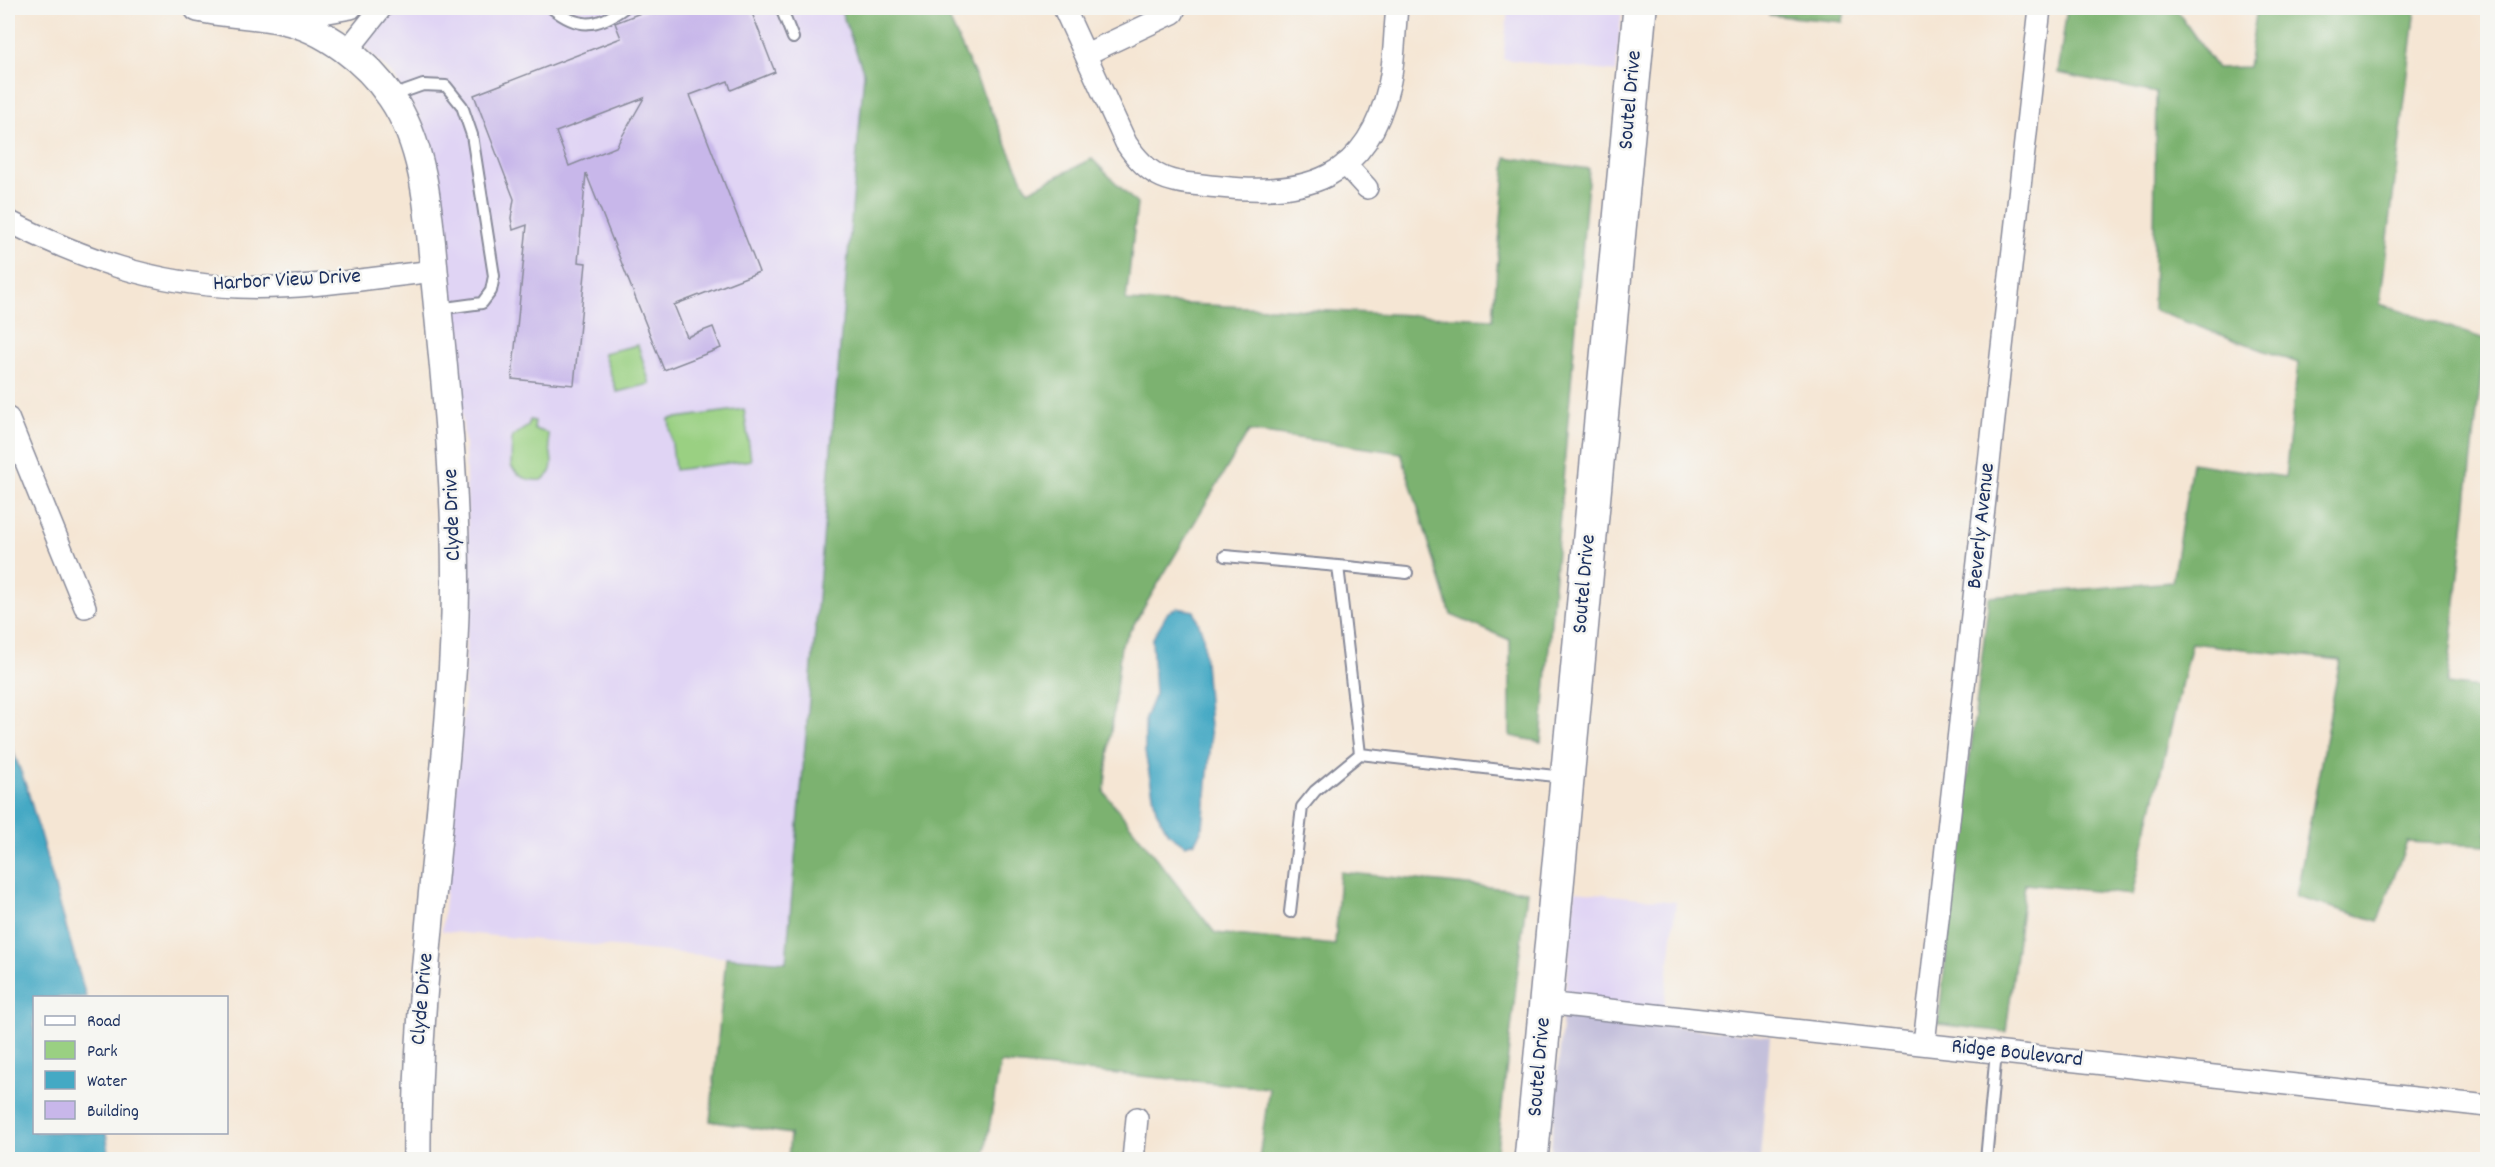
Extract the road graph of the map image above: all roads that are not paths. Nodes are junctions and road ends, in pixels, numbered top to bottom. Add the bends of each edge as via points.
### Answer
1 (198, 8) edge
2 (351, 8) edge
3 (381, 8) edge
4 (552, 8) edge
5 (624, 8) edge
6 (781, 8) edge
7 (1175, 8) edge
8 (1397, 8) edge
9 (1640, 8) edge
10 (2040, 8) edge
11 (1071, 10) edge
12 (284, 20) junction
13 (794, 38) dead end
14 (347, 51) junction
15 (1086, 54) junction
16 (391, 96) junction
17 (1345, 164) junction
18 (1367, 188) dead end
19 (8, 221) edge
20 (434, 272) junction
21 (438, 309) junction
22 (8, 418) edge
23 (1225, 556) dead end
24 (1338, 566) junction
25 (1407, 573) dead end
26 (85, 607) dead end
27 (1360, 754) junction
28 (1567, 777) junction
29 (1290, 912) dead end
30 (1545, 1003) junction
31 (1924, 1044) junction
32 (1996, 1052) junction
33 (2487, 1106) edge
34 (1137, 1118) dead end
35 (417, 1160) edge
36 (1133, 1160) edge
37 (1531, 1160) edge
38 (1986, 1160) edge

1 - 12 street, Clyde Drive
2 - 12 street
3 - 14 street
4 - 5 lane via 582,25
6 - 13 lane
7 - 15 street via 1173,13
8 - 17 street via 1389,84 1380,114 1364,143
9 - 28 main road, Soutel Drive
10 - 31 street, Beverly Avenue
11 - 15 street
12 - 14 street, Clyde Drive
14 - 16 street, Clyde Drive
15 - 17 street via 1126,143 1152,174 1172,181 1259,192 1311,184
16 - 20 street, Clyde Drive via 417,152
16 - 21 lane via 423,84 446,86 462,106 472,135 494,276 491,291 482,303
17 - 18 street
19 - 20 street, Harbor View Drive via 85,257 155,277 205,285 274,286
20 - 21 street, Clyde Drive
21 - 35 street, Clyde Drive via 452,484 455,614 419,1048
22 - 26 street
23 - 24 lane
24 - 25 lane
24 - 27 lane
27 - 28 lane
27 - 29 lane via 1315,791 1302,807
28 - 30 main road, Soutel Drive
30 - 31 street, Ridge Boulevard
30 - 37 main road, Soutel Drive
31 - 32 street, Ridge Boulevard
32 - 33 street, Ridge Boulevard
32 - 38 lane
34 - 36 street

